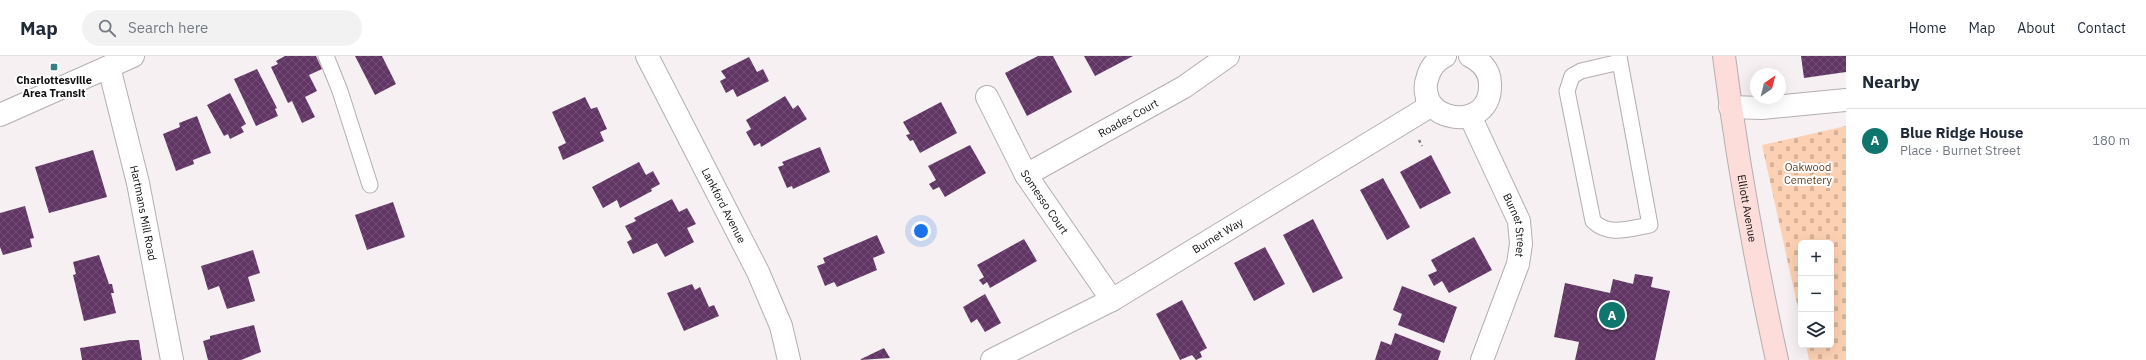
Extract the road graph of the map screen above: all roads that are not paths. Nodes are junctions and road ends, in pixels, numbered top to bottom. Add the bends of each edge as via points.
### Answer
1 (133, 56) edge
2 (326, 56) edge
3 (647, 56) edge
4 (1228, 56) edge
5 (1446, 56) edge
6 (1724, 56) edge
7 (1478, 57) edge
8 (1619, 59) edge
9 (109, 67) junction
10 (1427, 95) junction
11 (987, 98) dead end
12 (1846, 100) edge
13 (1730, 107) junction
14 (0, 115) edge
15 (1470, 116) junction
16 (1026, 175) junction
17 (370, 185) dead end
18 (1112, 300) junction
19 (172, 360) edge
20 (789, 360) edge
21 (992, 360) edge
22 (1482, 360) edge
23 (1777, 360) edge

1 - 9 street
2 - 17 lane
3 - 20 street, Lankford Avenue via 758,272 781,326
4 - 16 street, Roades Court via 1184,87
5 - 10 street via 1430,69 1426,81
6 - 13 street, Elliott Avenue
7 - 15 street via 1486,68 1491,90 1483,106
8 - 8 lane via 1650,225 1612,232 1599,227 1592,216 1567,91 1572,76
9 - 14 street
9 - 19 street, Hartmans Mill Road via 138,183
10 - 15 street via 1433,107 1444,115 1457,118
10 - 18 street, Burnet Way via 1427,108
11 - 16 street, Somesso Court
12 - 13 street via 1762,108
13 - 23 street, Elliott Avenue via 1760,282
15 - 22 street, Burnet Street via 1519,221 1521,244 1518,264
16 - 18 street, Somesso Court
18 - 21 street, Burnet Way

